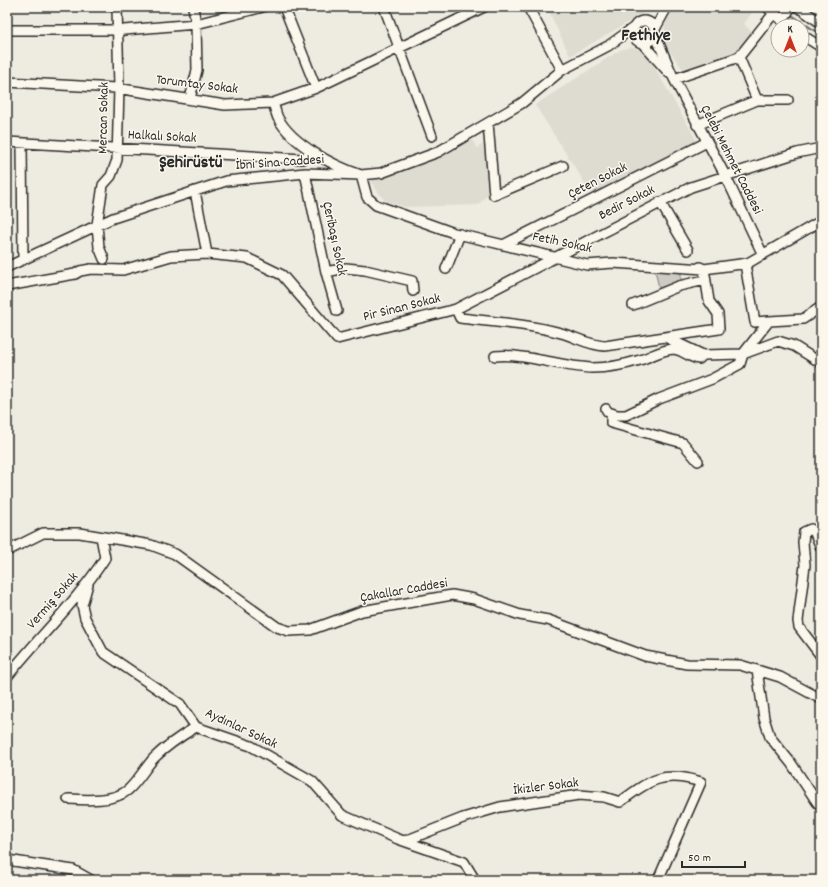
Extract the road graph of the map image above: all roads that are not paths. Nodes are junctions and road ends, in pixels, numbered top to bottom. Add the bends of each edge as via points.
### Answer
1 (117, 7) edge
2 (193, 7) edge
3 (263, 7) edge
4 (284, 7) edge
5 (384, 7) edge
6 (484, 7) edge
7 (528, 7) edge
8 (667, 7) edge
9 (791, 7) edge
10 (798, 7) edge
11 (770, 10) edge
12 (661, 15) junction
13 (780, 18) edge
14 (787, 18) edge
15 (647, 22) junction
16 (821, 23) edge
17 (196, 24) junction
18 (633, 28) junction
19 (7, 30) edge
20 (118, 30) junction
21 (655, 31) junction
22 (810, 39) edge
23 (640, 42) junction
24 (608, 46) junction
25 (821, 47) edge
26 (399, 48) junction
27 (739, 57) junction
28 (562, 70) junction
29 (674, 79) junction
30 (7, 82) edge
31 (118, 88) junction
32 (316, 88) junction
33 (190, 99) junction
34 (756, 100) junction
35 (788, 100) dead end
36 (273, 103) junction
37 (488, 123) junction
38 (697, 125) junction
39 (432, 136) dead end
40 (7, 142) edge
41 (707, 142) junction
42 (22, 143) junction
43 (117, 148) junction
44 (821, 148) edge
45 (312, 151) junction
46 (563, 166) dead end
47 (306, 173) junction
48 (361, 175) junction
49 (724, 175) junction
50 (195, 191) junction
51 (660, 202) junction
52 (821, 221) edge
53 (97, 225) junction
54 (821, 229) edge
55 (809, 230) junction
56 (460, 234) junction
57 (503, 245) junction
58 (688, 250) dead end
59 (207, 254) junction
60 (763, 255) junction
61 (555, 257) junction
62 (104, 259) dead end
63 (24, 260) junction
64 (695, 264) dead end
65 (745, 264) junction
66 (7, 267) edge
67 (446, 269) dead end
68 (704, 269) junction
69 (326, 272) junction
70 (705, 280) junction
71 (7, 286) edge
72 (413, 291) dead end
73 (633, 305) dead end
74 (456, 309) junction
75 (821, 309) edge
76 (336, 311) dead end
77 (769, 321) junction
78 (665, 337) junction
79 (743, 354) junction
80 (703, 355) junction
81 (495, 356) dead end
82 (821, 363) edge
83 (698, 460) dead end
84 (101, 537) junction
85 (821, 548) edge
86 (7, 551) edge
87 (88, 584) junction
88 (821, 656) edge
89 (757, 670) junction
90 (7, 677) edge
91 (821, 699) edge
92 (196, 727) junction
93 (68, 799) dead end
94 (821, 806) edge
95 (405, 841) junction
96 (7, 860) edge
97 (91, 880) edge
98 (475, 880) edge
99 (658, 880) edge

1 - 20 street, Mercan Sokak
2 - 17 street
3 - 17 street
4 - 32 street
5 - 26 street
6 - 26 street, Torumtay Sokak
7 - 28 street
8 - 12 street
9 - 14 street
10 - 16 street
11 - 13 street
11 - 27 street
12 - 15 street
12 - 21 street
15 - 18 street via 639,22
15 - 21 street
17 - 20 street
17 - 33 street via 197,70
18 - 23 street via 632,34
18 - 24 street
19 - 20 street
20 - 31 street, Mercan Sokak
21 - 23 street via 650,42
21 - 29 street, Çelebi Mehmet Caddesi
22 - 25 street
23 - 24 street
23 - 29 street, Çelebi Mehmet Caddesi
24 - 28 street
26 - 32 street, Torumtay Sokak
26 - 39 street
27 - 29 street
27 - 34 street
28 - 37 street, İbni Sina Caddesi via 522,103
29 - 38 street, Çelebi Mehmet Caddesi
30 - 31 street, Torumtay Sokak
31 - 33 street, Torumtay Sokak
31 - 43 street, Mercan Sokak
32 - 36 street, Torumtay Sokak
33 - 36 street, Torumtay Sokak via 225,105
34 - 35 street
34 - 38 street
36 - 45 street via 278,118 295,139
37 - 46 street via 494,195
37 - 48 street, İbni Sina Caddesi via 438,152 381,173
38 - 41 street, Çelebi Mehmet Caddesi
40 - 42 street, Halkalı Sokak
41 - 49 street, Çelebi Mehmet Caddesi
41 - 57 street, Çeten Sokak
42 - 43 street, Halkalı Sokak
42 - 63 street
43 - 45 street, Halkalı Sokak via 303,159
43 - 53 street, Mercan Sokak via 117,160 111,176 103,185
44 - 49 street, Bedir Sokak
45 - 48 street via 346,170
47 - 48 street, İbni Sina Caddesi
47 - 50 street, İbni Sina Caddesi via 226,181
47 - 69 street, Çeribaşı Sokak
48 - 56 street, Fetih Sokak via 367,197 376,205
49 - 51 street, Bedir Sokak via 690,187
49 - 60 street, Çelebi Mehmet Caddesi
50 - 53 street, İbni Sina Caddesi
50 - 59 street
51 - 58 street
51 - 61 street, Bedir Sokak
52 - 55 street, Fetih Sokak
53 - 62 street, Mercan Sokak via 99,247
53 - 63 street, İbni Sina Caddesi
54 - 55 street
55 - 60 street, Fetih Sokak
56 - 57 street, Fetih Sokak
56 - 67 street
57 - 61 street, Fetih Sokak
59 - 71 street, Pir Sinan Sokak via 171,256 123,270 91,268 75,274
59 - 74 street, Pir Sinan Sokak via 248,258 282,275 338,339
60 - 65 street, Fetih Sokak
61 - 68 street, Fetih Sokak via 587,265 613,263
61 - 74 street, Bedir Sokak
63 - 66 street, İbni Sina Caddesi
64 - 68 street
65 - 68 street, Fetih Sokak
65 - 77 street via 755,322
68 - 70 street
69 - 72 street via 346,268 365,270 412,281
69 - 76 street, Çeribaşı Sokak
70 - 73 street via 679,286
70 - 78 street via 709,301 718,314 719,329
74 - 78 street, Pir Sinan Sokak via 460,318 529,326 562,333 595,345 604,346
75 - 77 street via 803,319
77 - 79 street
78 - 80 street
79 - 80 street
79 - 82 street via 778,341 794,346
79 - 83 street via 740,364 712,379 659,399 626,415 609,411 611,423 683,443
80 - 81 street via 700,359 692,358 675,349 626,364 594,368 565,366 506,355
84 - 86 street, Çakallar Caddesi via 80,533 43,533
84 - 87 street, Vermiş Sokak via 104,558
84 - 89 street, Çakallar Caddesi via 151,545 175,554 277,626 289,631 310,630 362,611 452,595 474,599 520,615 548,620 645,656 687,664 740,665
85 - 88 street via 816,533 811,529 804,532 805,565 798,620 799,626
87 - 90 street, Vermiş Sokak via 32,645
87 - 92 street, Aydınlar Sokak via 82,605 85,618 103,652 180,704
89 - 91 street, Çakallar Caddesi via 780,677
89 - 94 street via 764,718 770,737
92 - 93 street via 168,746 128,790 93,801
92 - 95 street, Aydınlar Sokak via 251,746 312,782 342,815
95 - 98 street, Aydınlar Sokak via 464,862
95 - 99 street, İkizler Sokak via 463,818 500,807 579,795 604,797 620,802 647,782 664,777 683,777 700,782
96 - 97 street via 73,870

